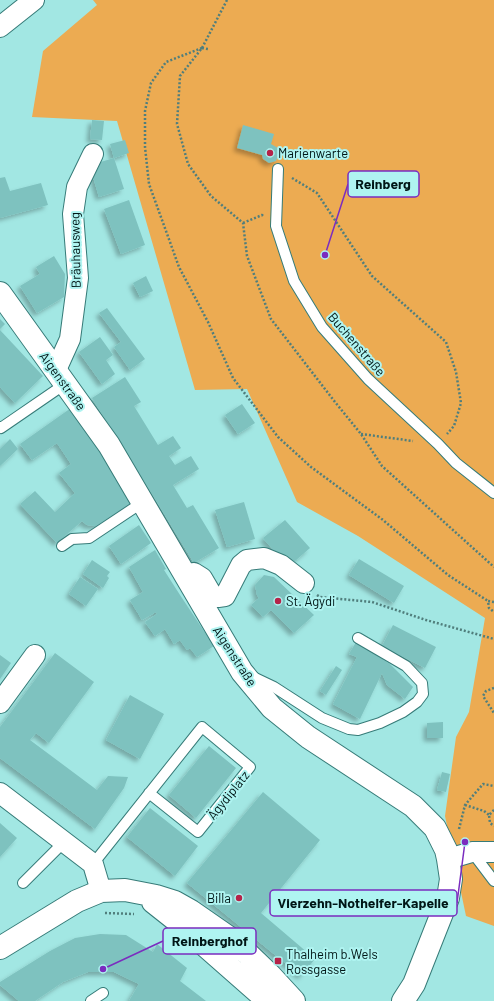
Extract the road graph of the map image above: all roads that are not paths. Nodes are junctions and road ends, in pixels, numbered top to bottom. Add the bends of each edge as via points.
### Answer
1 (34, 0) edge
2 (0, 27) edge
3 (93, 154) dead end
4 (278, 169) road end
5 (0, 293) edge
6 (61, 377) junction
7 (0, 427) edge
8 (494, 493) edge
9 (143, 502) junction
10 (62, 546) dead end
11 (187, 577) junction
12 (304, 583) road end
13 (358, 638) dead end
14 (35, 655) dead end
15 (242, 672) junction
16 (0, 704) edge
17 (0, 793) edge
18 (149, 793) junction
19 (64, 842) junction
20 (472, 852) junction
21 (494, 852) edge
22 (448, 859) junction
23 (93, 864) junction
24 (494, 882) edge
25 (23, 883) dead end
26 (101, 891) junction
27 (140, 893) junction
28 (0, 948) edge
29 (103, 993) dead end
30 (410, 995) edge
31 (91, 1001) edge
32 (268, 1001) edge
33 (294, 1001) edge

1 - 2 street
3 - 6 street, Bräuhausweg via 77,187 73,214 78,278 70,339
4 - 8 lane, Buchenstraße via 276,226 294,281 322,327 368,379 456,463
5 - 6 street, Aigenstraße
6 - 7 lane
6 - 9 street, Aigenstraße via 109,445
9 - 10 lane via 89,538 72,539
9 - 11 street, Aigenstraße
11 - 12 street via 194,573 202,578 212,595 226,596 241,565 247,560 264,558 281,565
11 - 15 street, Aigenstraße
13 - 15 lane via 406,666 422,683 423,694 403,712 358,730 322,718 274,687
14 - 16 street
15 - 22 street, Aigenstraße via 272,708 308,737 414,806 435,828
17 - 19 street
18 - 18 lane, Ägydiplatz via 202,727 250,767 198,832
18 - 23 lane, Ägydiplatz
19 - 23 street
19 - 25 lane
20 - 21 street
20 - 22 street
20 - 24 lane
22 - 30 street, Aigenstraße via 451,879 448,898
23 - 26 street
26 - 27 street via 125,890
26 - 28 street via 77,901
27 - 32 street via 177,921
27 - 33 street via 175,902 207,922 247,953
29 - 31 lane

